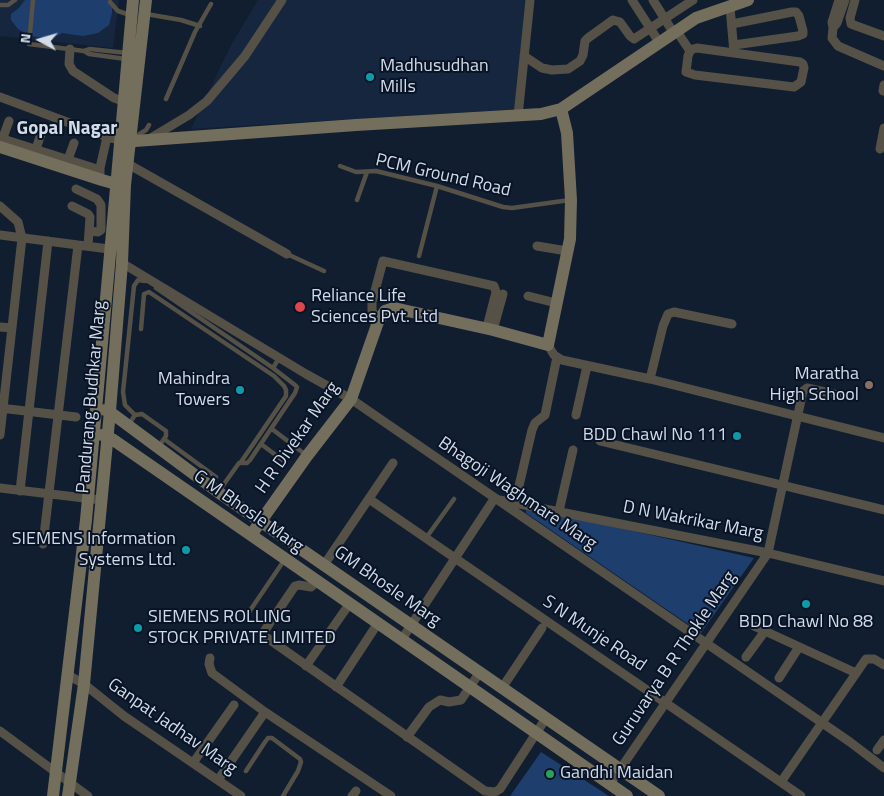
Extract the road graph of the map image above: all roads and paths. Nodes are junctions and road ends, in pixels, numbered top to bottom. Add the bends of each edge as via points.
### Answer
1 (15, 0) edge
2 (33, 0) edge
3 (132, 0) edge
4 (146, 0) edge
5 (282, 0) edge
6 (530, 0) edge
7 (632, 0) edge
8 (653, 0) edge
9 (692, 0) edge
10 (748, 0) edge
11 (839, 0) edge
12 (845, 0) edge
13 (855, 0) edge
14 (110, 2) dead end
15 (211, 4) dead end
16 (0, 5) edge
17 (730, 7) junction
18 (144, 14) junction
19 (131, 15) junction
20 (664, 19) junction
21 (732, 24) junction
22 (200, 26) junction
23 (833, 28) junction
24 (650, 29) junction
25 (674, 31) junction
26 (884, 36) edge
27 (659, 42) junction
28 (70, 49) junction
29 (734, 49) junction
30 (690, 51) junction
31 (126, 56) junction
32 (524, 56) junction
33 (884, 66) edge
34 (0, 97) edge
35 (166, 99) dead end
36 (123, 101) junction
37 (561, 109) junction
38 (518, 116) junction
39 (9, 121) dead end
40 (149, 125) dead end
41 (884, 128) edge
42 (42, 131) dead end
43 (108, 137) junction
44 (125, 140) junction
45 (147, 140) junction
46 (1, 143) edge
47 (74, 143) dead end
48 (880, 149) dead end
49 (35, 154) junction
50 (66, 164) junction
51 (128, 164) junction
52 (340, 166) dead end
53 (367, 172) junction
54 (101, 175) junction
55 (121, 184) junction
56 (437, 186) junction
57 (76, 189) dead end
58 (356, 200) dead end
59 (571, 200) junction
60 (0, 206) edge
61 (72, 206) dead end
62 (90, 231) junction
63 (0, 235) edge
64 (22, 238) junction
65 (48, 241) junction
66 (83, 245) junction
67 (537, 246) dead end
68 (110, 249) junction
69 (567, 251) junction
70 (286, 254) joint
71 (419, 256) dead end
72 (122, 262) junction
73 (324, 271) dead end
74 (503, 294) dead end
75 (528, 296) dead end
76 (372, 302) junction
77 (556, 303) junction
78 (394, 308) junction
79 (732, 324) dead end
80 (377, 325) junction
81 (0, 327) edge
82 (490, 327) junction
83 (12, 328) junction
84 (141, 329) dead end
85 (123, 331) junction
86 (228, 332) junction
87 (548, 345) junction
88 (557, 357) junction
89 (279, 358) junction
90 (587, 366) junction
91 (273, 368) junction
92 (650, 379) junction
93 (843, 396) dead end
94 (351, 399) junction
95 (96, 407) junction
96 (2, 408) edge
97 (29, 411) junction
98 (110, 412) junction
99 (58, 414) junction
100 (576, 415) dead end
101 (76, 416) dead end
102 (798, 417) junction
103 (132, 420) junction
104 (272, 429) junction
105 (94, 432) junction
106 (0, 435) edge
107 (108, 436) junction
108 (884, 438) edge
109 (600, 441) dead end
110 (161, 444) junction
111 (261, 444) junction
112 (573, 450) dead end
113 (307, 456) junction
114 (241, 462) junction
115 (285, 462) dead end
116 (393, 463) dead end
117 (216, 478) dead end
118 (783, 486) junction
119 (0, 488) edge
120 (20, 490) junction
121 (218, 492) junction
122 (49, 494) junction
123 (494, 498) junction
124 (87, 499) junction
125 (369, 499) junction
126 (100, 500) junction
127 (454, 500) dead end
128 (515, 502) junction
129 (884, 510) edge
130 (559, 511) junction
131 (260, 521) junction
132 (251, 534) junction
133 (426, 538) junction
134 (43, 544) dead end
135 (768, 552) junction
136 (285, 558) junction
137 (455, 558) junction
138 (324, 564) junction
139 (317, 581) junction
140 (884, 581) edge
141 (350, 603) junction
142 (245, 618) dead end
143 (378, 623) junction
144 (411, 625) junction
145 (754, 626) dead end
146 (542, 628) dead end
147 (73, 630) junction
148 (89, 631) junction
149 (765, 631) junction
150 (402, 640) junction
151 (706, 644) junction
152 (800, 647) junction
153 (210, 658) dead end
154 (746, 658) dead end
155 (884, 665) edge
156 (306, 666) junction
157 (480, 672) junction
158 (856, 673) junction
159 (68, 675) junction
160 (779, 678) dead end
161 (84, 684) junction
162 (470, 686) junction
163 (336, 687) junction
164 (502, 688) junction
165 (665, 703) junction
166 (234, 705) dead end
167 (265, 712) junction
168 (546, 718) junction
169 (822, 723) junction
170 (0, 731) edge
171 (535, 732) junction
172 (407, 737) junction
173 (884, 740) edge
174 (877, 750) dead end
175 (193, 763) junction
176 (884, 768) edge
177 (620, 769) junction
178 (246, 771) dead end
179 (56, 773) junction
180 (218, 780) junction
181 (781, 782) junction
182 (610, 784) junction
183 (69, 790) edge
184 (53, 796) edge
185 (88, 796) edge
186 (241, 796) edge
187 (283, 796) edge
188 (391, 796) edge
189 (627, 796) edge
190 (659, 796) edge
191 (801, 796) edge

1 - 16 lane via 8,5
2 - 28 lane via 29,44
3 - 19 main road, Pandurang Budhkar Marg
4 - 18 main road, Pandurang Budhkar Marg
5 - 45 street via 245,56 207,101 189,116
6 - 32 street
7 - 24 street
8 - 20 street
9 - 20 street
10 - 17 main road
11 - 23 street
12 - 23 street
13 - 26 street via 851,24
14 - 19 lane via 118,11
15 - 22 lane
17 - 21 street
17 - 25 main road via 696,18
18 - 22 lane
18 - 44 main road, Pandurang Budhkar Marg
19 - 31 main road, Pandurang Budhkar Marg
20 - 24 street
20 - 25 street
21 - 29 street
21 - 29 street via 796,12 803,31 798,36
22 - 35 lane
23 - 33 street via 832,38 838,46
24 - 27 street
24 - 32 street via 631,38 620,22 613,20 585,41 580,61 568,69 542,68
25 - 27 main road
25 - 30 street
27 - 37 main road
28 - 31 lane via 89,54
28 - 36 street via 69,64 73,71
29 - 30 street via 697,48
29 - 30 street via 800,62 804,68 799,86 689,74 686,69
31 - 36 main road, Pandurang Budhkar Marg
32 - 38 street
34 - 43 street
36 - 44 main road, Pandurang Budhkar Marg
37 - 38 main road
37 - 59 main road via 568,133
38 - 45 main road
39 - 46 street
40 - 44 lane via 146,130
41 - 48 street
42 - 49 street
43 - 44 street
43 - 54 street
44 - 45 main road
44 - 51 main road, Pandurang Budhkar Marg
44 - 55 main road, Pandurang Budhkar Marg
46 - 49 main road
47 - 50 street
49 - 50 main road
50 - 54 main road
51 - 55 main road, Pandurang Budhkar Marg
51 - 70 street
52 - 53 lane, PCM Ground Road
53 - 56 lane, PCM Ground Road via 376,171
53 - 58 lane
54 - 55 main road
55 - 68 main road, Pandurang Budhkar Marg
55 - 72 main road, Pandurang Budhkar Marg
56 - 59 lane, PCM Ground Road via 512,208
56 - 71 lane
57 - 62 street via 102,205 101,230
59 - 69 main road
60 - 64 street via 18,222
61 - 62 street via 89,215
62 - 66 street
63 - 64 street
64 - 65 street
64 - 83 street
65 - 66 street
65 - 97 street
66 - 68 street
66 - 99 street
67 - 69 street
68 - 95 main road, Pandurang Budhkar Marg
69 - 77 main road
70 - 73 lane
72 - 85 main road, Pandurang Budhkar Marg
72 - 86 street, Bhagoji Waghmare Marg
74 - 82 street
75 - 77 street
76 - 78 street
76 - 80 street
76 - 82 street via 383,261 494,286 496,292
77 - 87 main road
78 - 80 main road, H R Divekar Marg via 385,311
78 - 82 main road
79 - 92 street via 674,312 668,314
80 - 94 main road, H R Divekar Marg
81 - 83 street
82 - 87 main road
83 - 96 street
84 - 114 lane via 144,294 149,292 284,386 286,396
85 - 86 lane via 134,286 142,280
85 - 98 main road, Pandurang Budhkar Marg
85 - 103 lane via 123,396
86 - 89 street, Bhagoji Waghmare Marg
86 - 91 lane
87 - 88 street
88 - 90 street
88 - 128 street via 545,414 532,430
89 - 91 lane
89 - 94 street, Bhagoji Waghmare Marg
90 - 92 street
90 - 100 street
91 - 104 lane via 295,385 296,390
92 - 102 street
93 - 102 street via 805,389
94 - 113 main road, H R Divekar Marg
94 - 123 street, Bhagoji Waghmare Marg
95 - 98 main road, GM Bhosle Marg
95 - 105 main road, Pandurang Budhkar Marg
96 - 97 street
96 - 106 street
97 - 99 street
97 - 120 street
98 - 103 main road, GM Bhosle Marg
98 - 107 main road, Pandurang Budhkar Marg
99 - 101 street
99 - 122 street
102 - 108 street
102 - 118 street
103 - 110 main road, GM Bhosle Marg
103 - 110 lane via 144,415 166,430
104 - 111 lane
104 - 113 lane
105 - 107 main road, G M Bhosle Marg
105 - 124 main road, Pandurang Budhkar Marg
107 - 126 main road, Pandurang Budhkar Marg
107 - 132 main road, G M Bhosle Marg
109 - 118 street
110 - 117 lane
110 - 121 main road, GM Bhosle Marg
111 - 114 lane via 250,460
111 - 115 lane
112 - 130 street
113 - 131 main road, H R Divekar Marg
114 - 121 lane
116 - 125 street
118 - 129 street
118 - 135 street
119 - 120 street
120 - 122 street
121 - 131 main road, GM Bhosle Marg
122 - 124 street
122 - 134 street
123 - 128 street, D N Wakrikar Marg
123 - 137 street
123 - 151 street, Bhagoji Waghmare Marg
124 - 126 street
124 - 147 main road, Pandurang Budhkar Marg
125 - 133 street, S N Munje Road
125 - 138 street
126 - 148 main road, Pandurang Budhkar Marg
127 - 133 lane
128 - 130 street, D N Wakrikar Marg
130 - 135 street, D N Wakrikar Marg
131 - 132 main road, H R Divekar Marg
131 - 138 main road, GM Bhosle Marg
132 - 136 main road, G M Bhosle Marg
133 - 137 street, S N Munje Road
135 - 140 street, D N Wakrikar Marg
135 - 151 street, Guruvarya B R Thokle Marg
136 - 139 main road, G M Bhosle Marg
136 - 142 lane
137 - 144 street
137 - 165 street, S N Munje Road
138 - 144 main road, GM Bhosle Marg
139 - 141 main road, G M Bhosle Marg
139 - 156 street via 311,587 296,586 263,633
141 - 143 main road, G M Bhosle Marg
141 - 156 street
143 - 150 main road, G M Bhosle Marg
143 - 163 street
144 - 150 street
144 - 157 main road, GM Bhosle Marg
145 - 149 street
146 - 164 street
147 - 148 main road
147 - 159 main road, Pandurang Budhkar Marg
148 - 161 main road, Pandurang Budhkar Marg
149 - 152 street
149 - 154 street
150 - 162 main road, G M Bhosle Marg
151 - 165 street, Guruvarya B R Thokle Marg
151 - 169 street, Bhagoji Waghmare Marg
152 - 158 street
152 - 160 street
153 - 167 street via 212,674
155 - 158 street via 874,659 866,659
156 - 163 street
157 - 162 street
157 - 164 main road, GM Bhosle Marg
158 - 169 street
159 - 161 street, Ganpat Jadhav Marg
159 - 179 main road, Pandurang Budhkar Marg
161 - 175 street, Ganpat Jadhav Marg
161 - 183 main road, Pandurang Budhkar Marg
162 - 171 main road, G M Bhosle Marg
162 - 172 street via 461,700 440,700 429,707
163 - 172 street
164 - 168 main road, GM Bhosle Marg
165 - 177 street, Guruvarya B R Thokle Marg
165 - 181 street, S N Munje Road
166 - 175 street
167 - 180 street
167 - 188 street
168 - 171 street
168 - 177 main road, GM Bhosle Marg
169 - 176 street, Bhagoji Waghmare Marg
169 - 181 street
170 - 179 street
171 - 172 street via 495,792 485,791
171 - 182 main road, G M Bhosle Marg
173 - 174 street
175 - 180 street, Ganpat Jadhav Marg
177 - 182 street, Guruvarya B R Thokle Marg
177 - 190 main road, GM Bhosle Marg
178 - 187 lane via 268,738 272,738 301,762
179 - 183 street
179 - 184 main road, Pandurang Budhkar Marg
180 - 186 street, Ganpat Jadhav Marg
181 - 191 street, S N Munje Road
182 - 189 main road, G M Bhosle Marg
183 - 185 street

